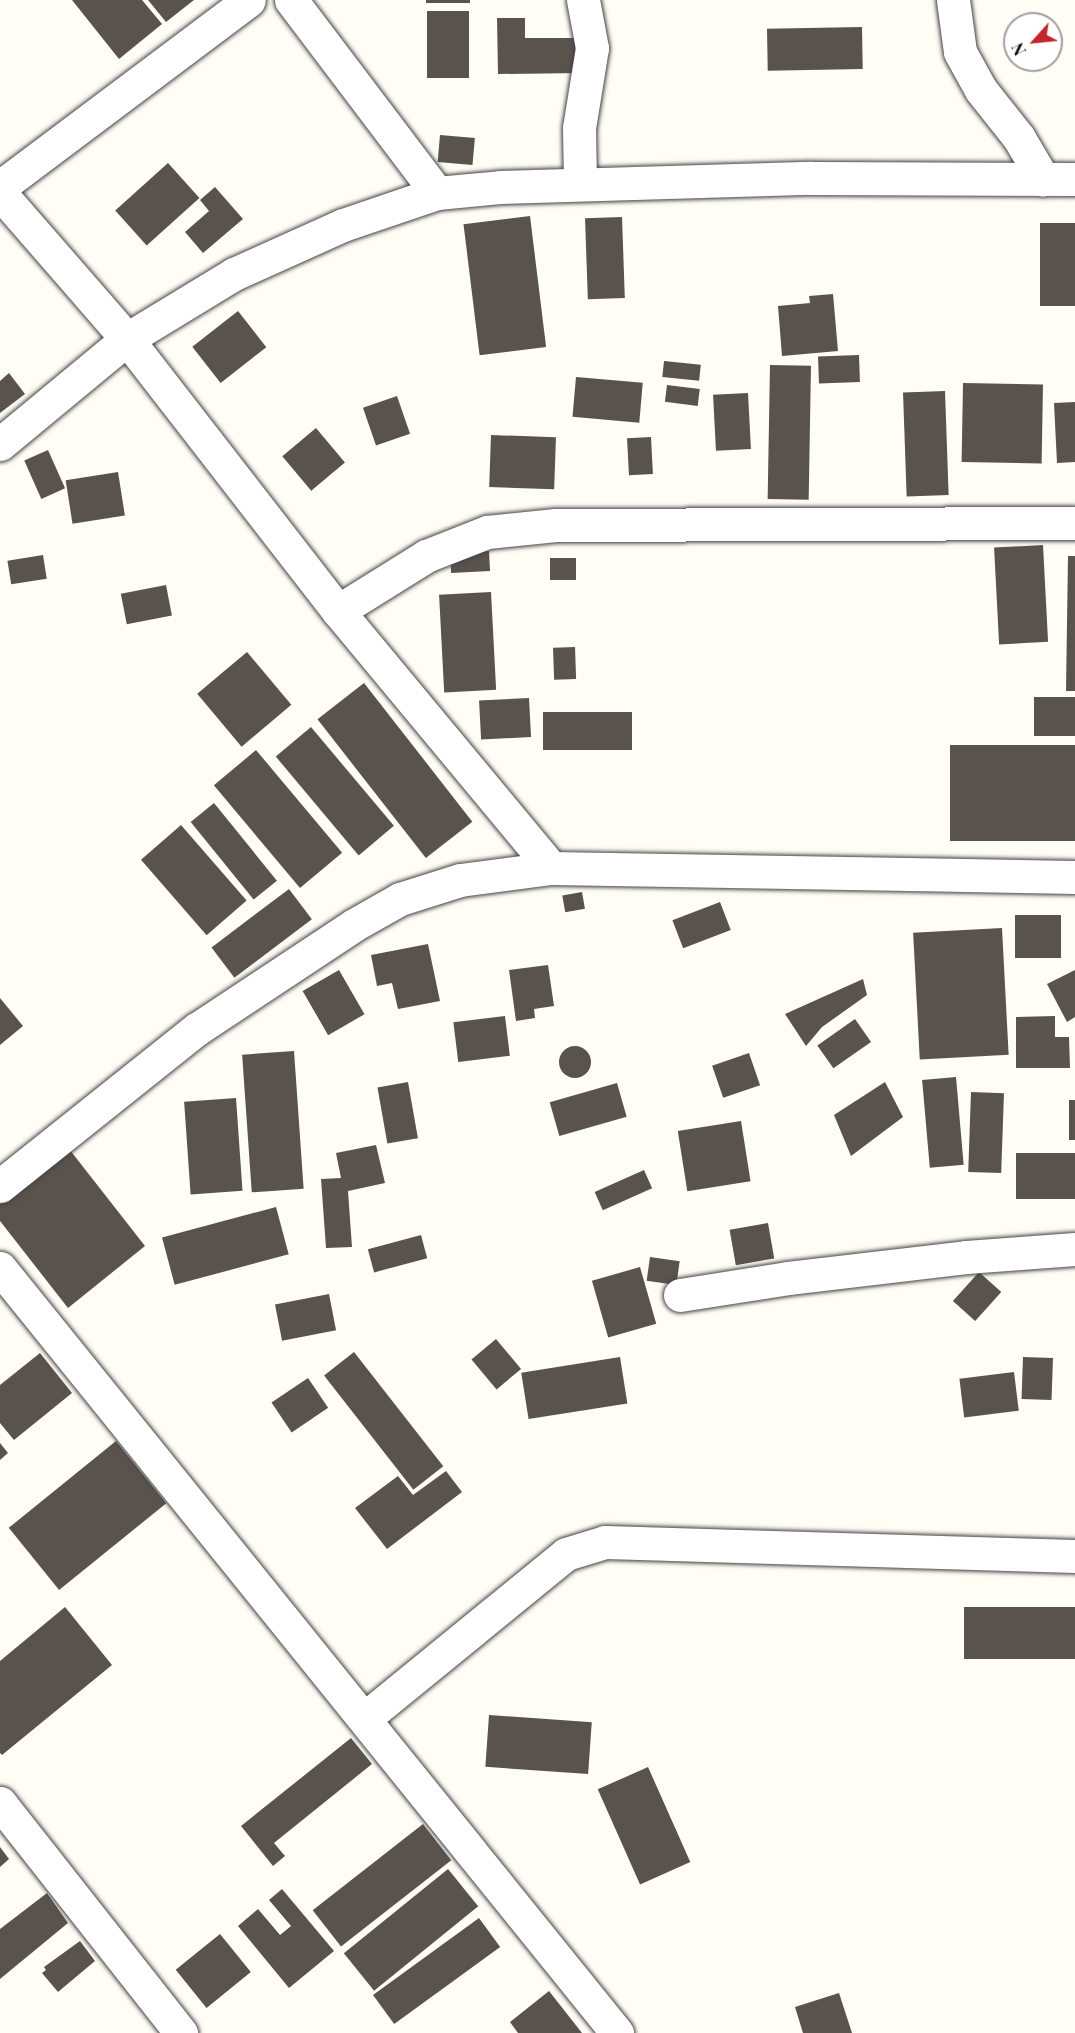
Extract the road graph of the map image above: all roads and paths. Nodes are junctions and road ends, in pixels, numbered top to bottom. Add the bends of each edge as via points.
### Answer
1 (249, 0) edge
2 (291, 0) edge
3 (583, 0) edge
4 (953, 0) edge
5 (1043, 179) junction
6 (1075, 179) edge
7 (579, 184) junction
8 (0, 187) edge
9 (0, 193) edge
10 (437, 193) junction
11 (127, 339) junction
12 (0, 444) edge
13 (1075, 523) edge
14 (338, 611) junction
15 (551, 868) junction
16 (1075, 877) edge
17 (0, 1186) edge
18 (1075, 1249) edge
19 (0, 1268) edge
20 (680, 1295) dead end
21 (1075, 1556) edge
22 (365, 1718) junction
23 (0, 1803) edge
24 (181, 2033) edge
25 (617, 2033) edge

1 - 8 street
2 - 10 street
3 - 7 street via 592,48 579,128
4 - 5 street via 960,52 981,90 1019,138
5 - 6 street
5 - 7 street via 811,177
7 - 10 street
9 - 11 street
10 - 11 street via 343,225 243,269
11 - 12 street
11 - 14 street
13 - 14 street via 556,525 487,532 426,556
14 - 15 street
15 - 16 street
15 - 17 street via 460,879 400,900 354,925 197,1029
18 - 20 street via 966,1257
19 - 22 street
21 - 22 street via 605,1542 566,1554
22 - 25 street
23 - 24 street

